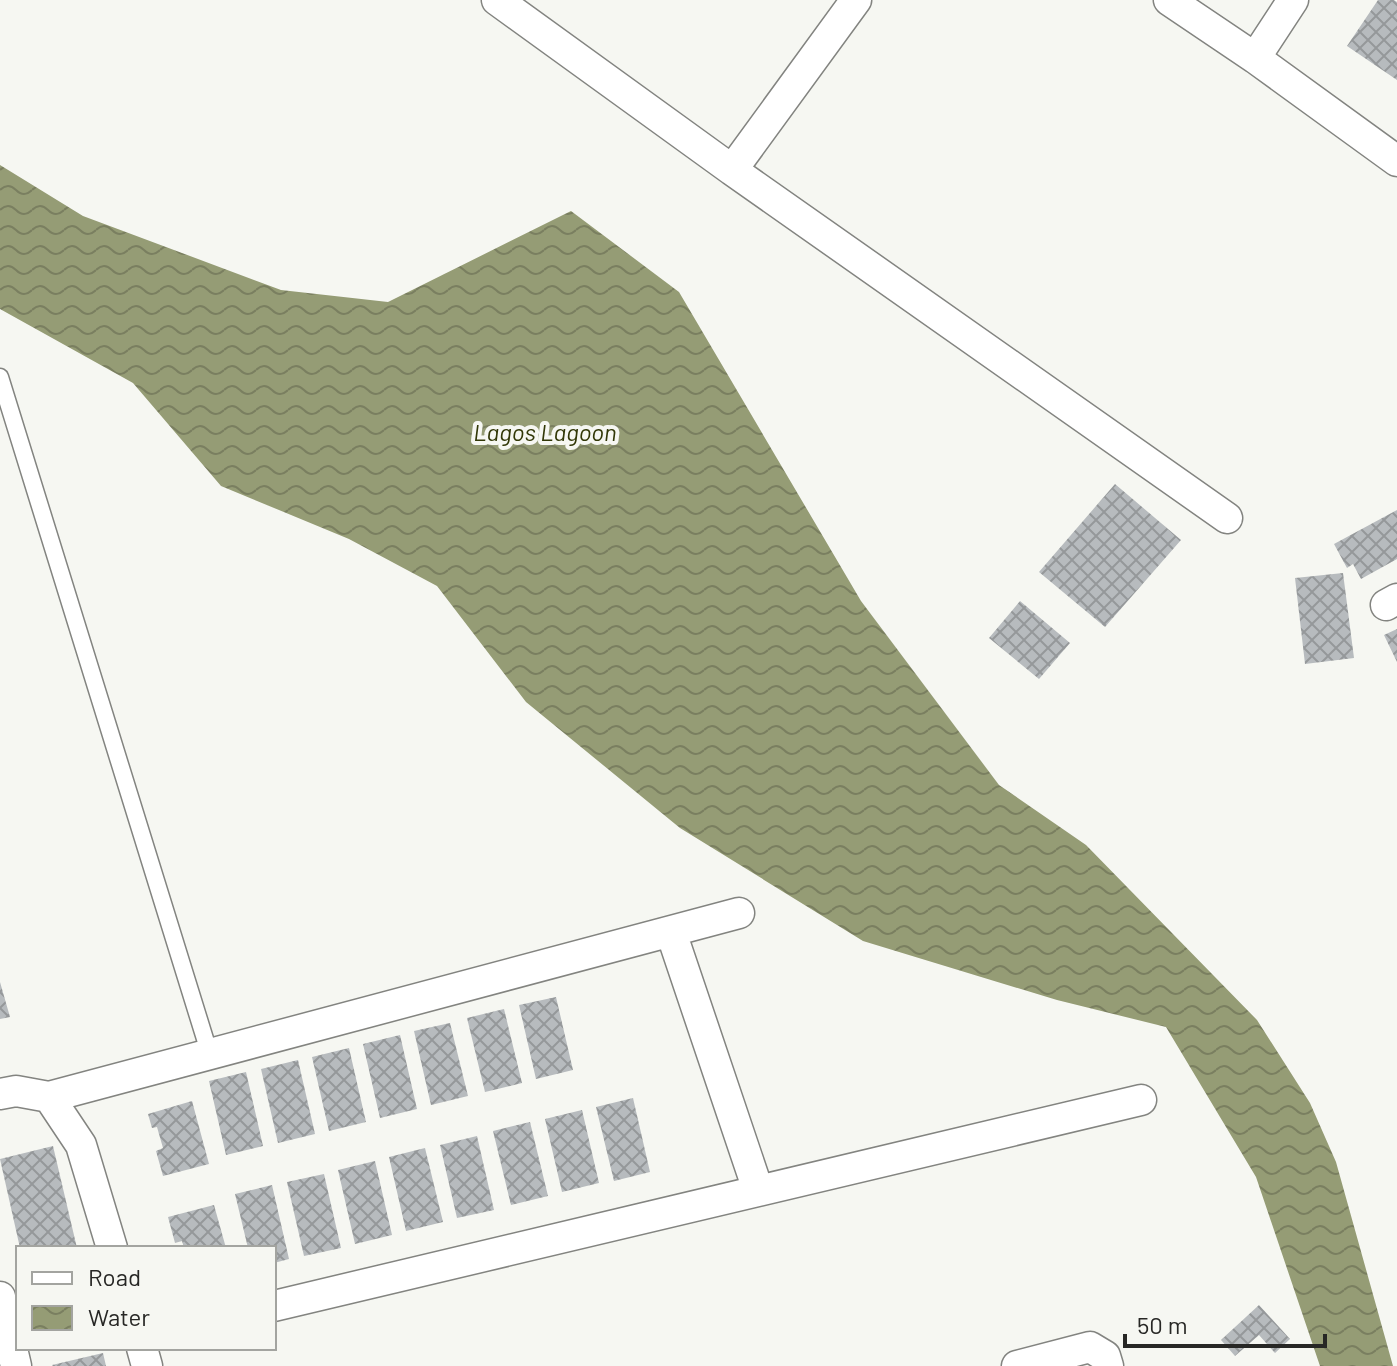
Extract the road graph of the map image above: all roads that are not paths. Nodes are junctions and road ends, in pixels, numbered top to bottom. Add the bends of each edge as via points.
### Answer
1 (497, 0) edge
2 (856, 0) edge
3 (1169, 0) edge
4 (1293, 0) edge
5 (1255, 58) junction
6 (1397, 161) edge
7 (732, 170) junction
8 (0, 377) edge
9 (1227, 518) dead end
10 (739, 913) dead end
11 (671, 932) junction
12 (210, 1055) junction
13 (0, 1094) edge
14 (49, 1097) junction
15 (1141, 1100) dead end
16 (758, 1190) junction
17 (111, 1246) edge
18 (0, 1297) edge
19 (276, 1306) edge
20 (16, 1366) edge
21 (1017, 1366) edge
22 (1108, 1366) edge

1 - 7 street
2 - 7 street
3 - 5 street
4 - 5 street
5 - 6 street
7 - 9 street
8 - 12 lane
10 - 11 street
11 - 12 street
11 - 16 street
12 - 14 street
13 - 14 street
14 - 17 street via 81,1145
15 - 16 street
16 - 19 street
18 - 20 street
21 - 22 street via 1090,1347 1105,1356

